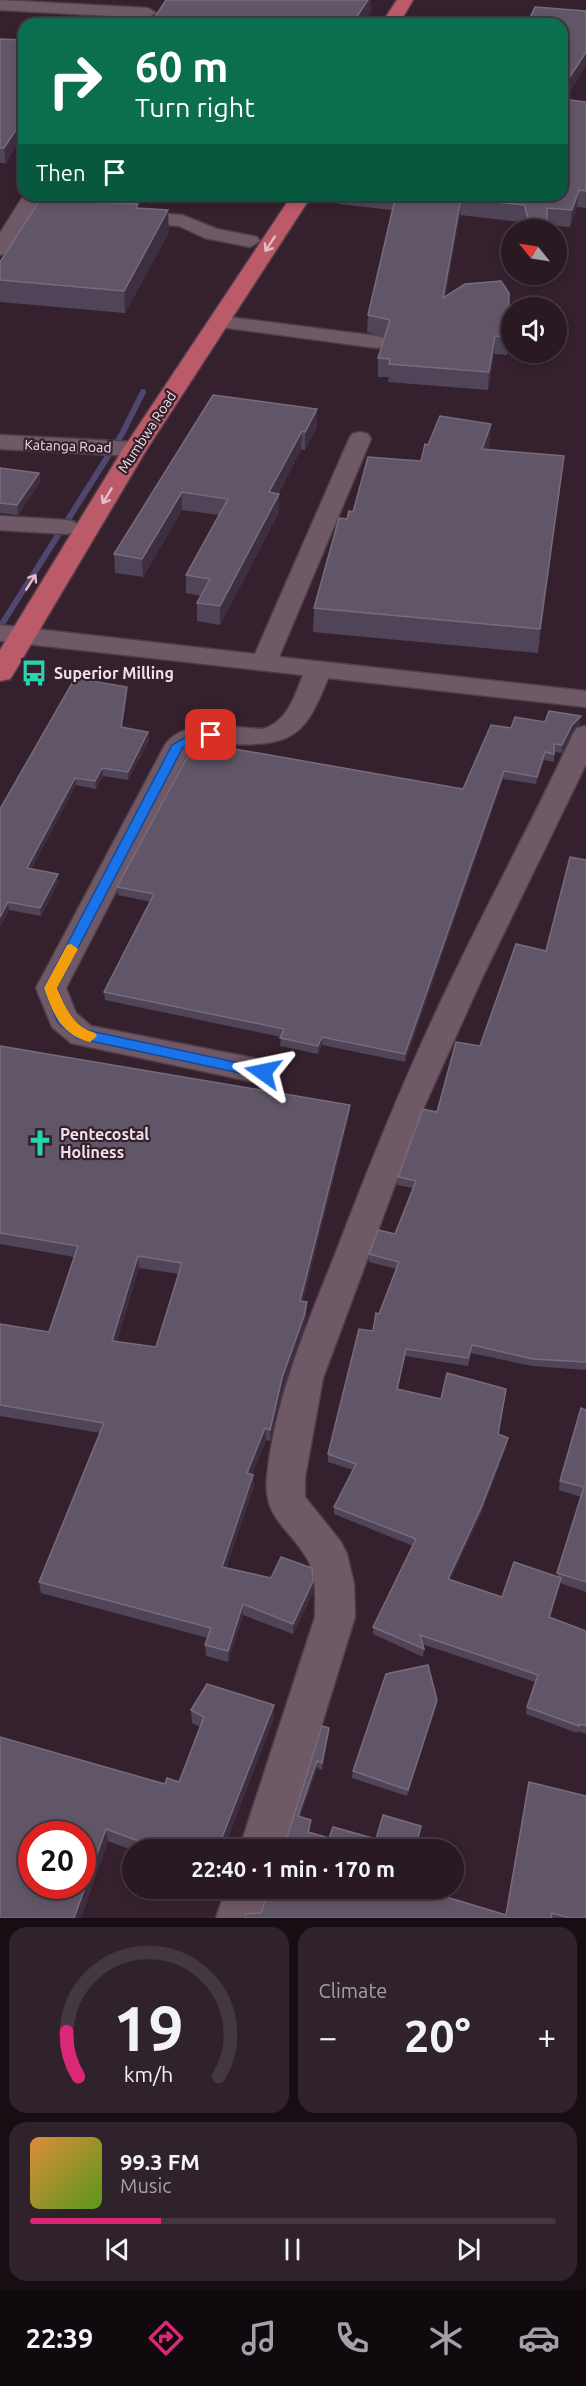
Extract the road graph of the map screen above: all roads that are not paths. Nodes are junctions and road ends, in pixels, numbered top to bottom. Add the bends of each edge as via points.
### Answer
1 (405, 0) edge
2 (422, 0) edge
3 (0, 5) edge
4 (148, 12) edge
5 (394, 18) edge
6 (411, 18) edge
7 (275, 201) edge
8 (298, 201) edge
9 (29, 202) edge
10 (90, 214) edge
11 (113, 216) edge
12 (250, 241) junction
13 (0, 249) edge
14 (220, 322) junction
15 (377, 342) dead end
16 (360, 439) dead end
17 (0, 442) edge
18 (126, 449) junction
19 (0, 523) edge
20 (67, 527) junction
21 (8, 633) edge
22 (264, 662) junction
23 (318, 669) junction
24 (0, 673) edge
25 (586, 699) edge
26 (586, 734) edge
27 (263, 1072) dead end
28 (264, 1839) edge
29 (244, 1899) edge
30 (238, 1918) edge

1 - 5 main road
2 - 6 main road
3 - 4 street
7 - 12 main road, Mumbwa Road
8 -> 14 main road, Mumbwa Road
9 - 10 street
9 - 13 street
11 - 12 street via 182,220 212,234
12 - 18 main road, Mumbwa Road
14 - 15 street
14 - 18 main road, Mumbwa Road
16 - 22 street
17 - 18 street, Katanga Road
18 - 20 main road, Mumbwa Road
18 -> 21 main road, Mumbwa Road
19 - 20 street
21 -> 20 main road, Mumbwa Road
21 - 22 street
21 - 24 main road, Mumbwa Road
22 - 23 street
23 - 25 street
23 - 27 street via 302,711 281,732 264,737 197,735 178,745 51,988 63,1019 82,1035
26 - 28 street via 408,1107 305,1378 286,1477 286,1502 327,1554 334,1584 335,1617
29 - 30 street

